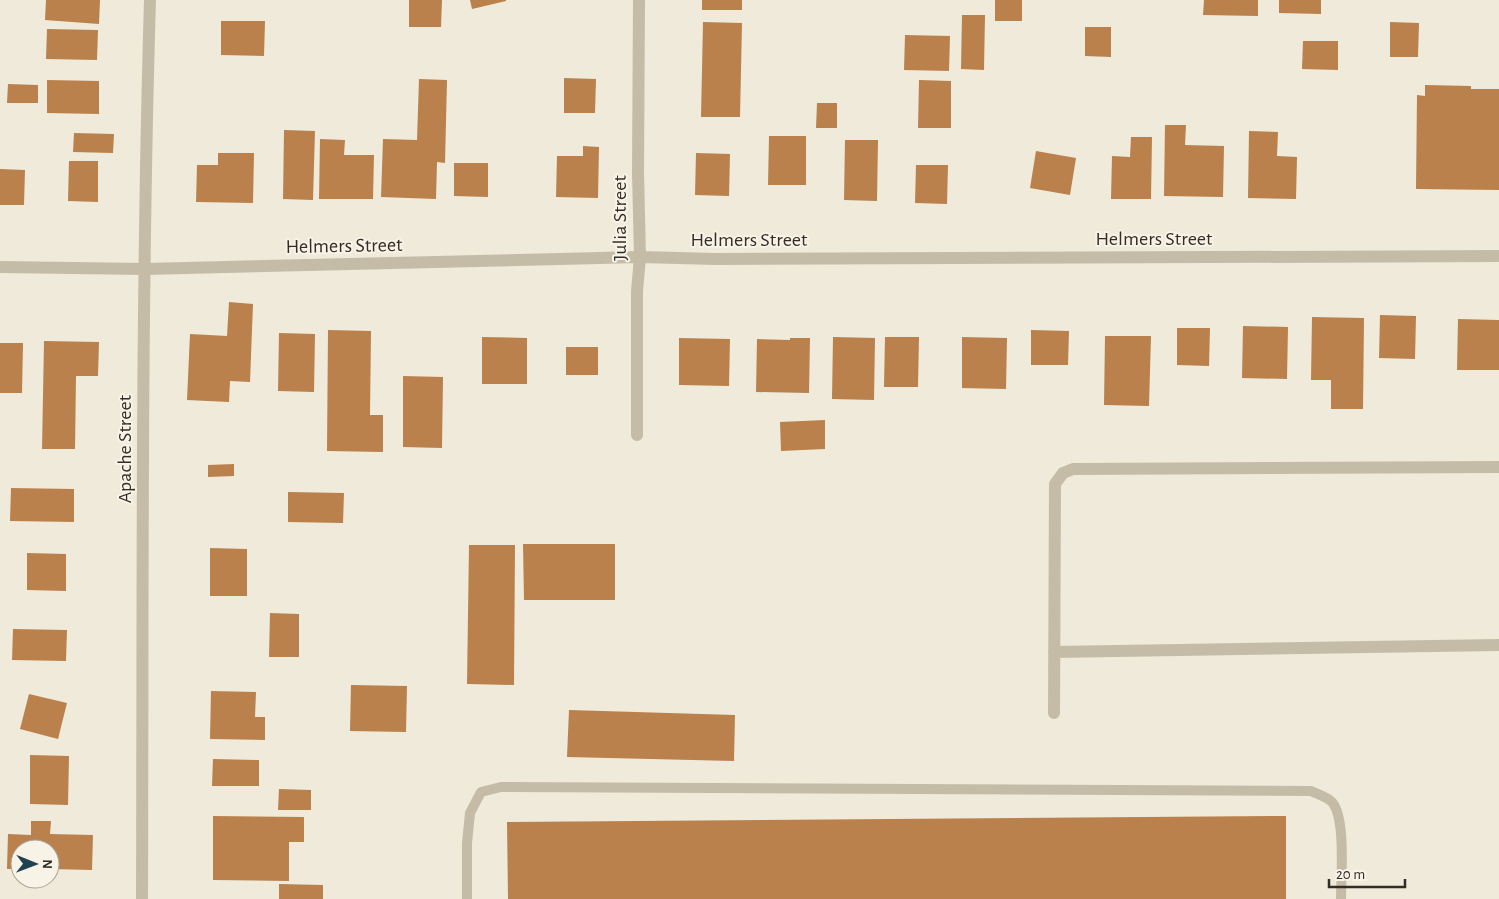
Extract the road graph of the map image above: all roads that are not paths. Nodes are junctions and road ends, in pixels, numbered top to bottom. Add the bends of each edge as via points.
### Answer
1 (150, 0) edge
2 (639, 0) edge
3 (1499, 256) edge
4 (640, 257) junction
5 (0, 267) edge
6 (145, 269) junction
7 (637, 435) dead end
8 (1499, 467) edge
9 (1499, 645) edge
10 (1054, 652) junction
11 (1054, 713) dead end
12 (142, 899) edge
13 (467, 899) edge
14 (1341, 899) edge

1 - 6 street, Apache Street
2 - 4 street, Julia Street
3 - 4 street, Helmers Street
4 - 6 street, Helmers Street
4 - 7 street, Julia Street
5 - 6 street, Helmers Street
6 - 12 street, Apache Street
8 - 10 street via 1074,469 1063,473 1055,484
9 - 10 street
10 - 11 street
13 - 14 lane via 470,813 481,792 511,787 1311,791 1331,802 1339,814

